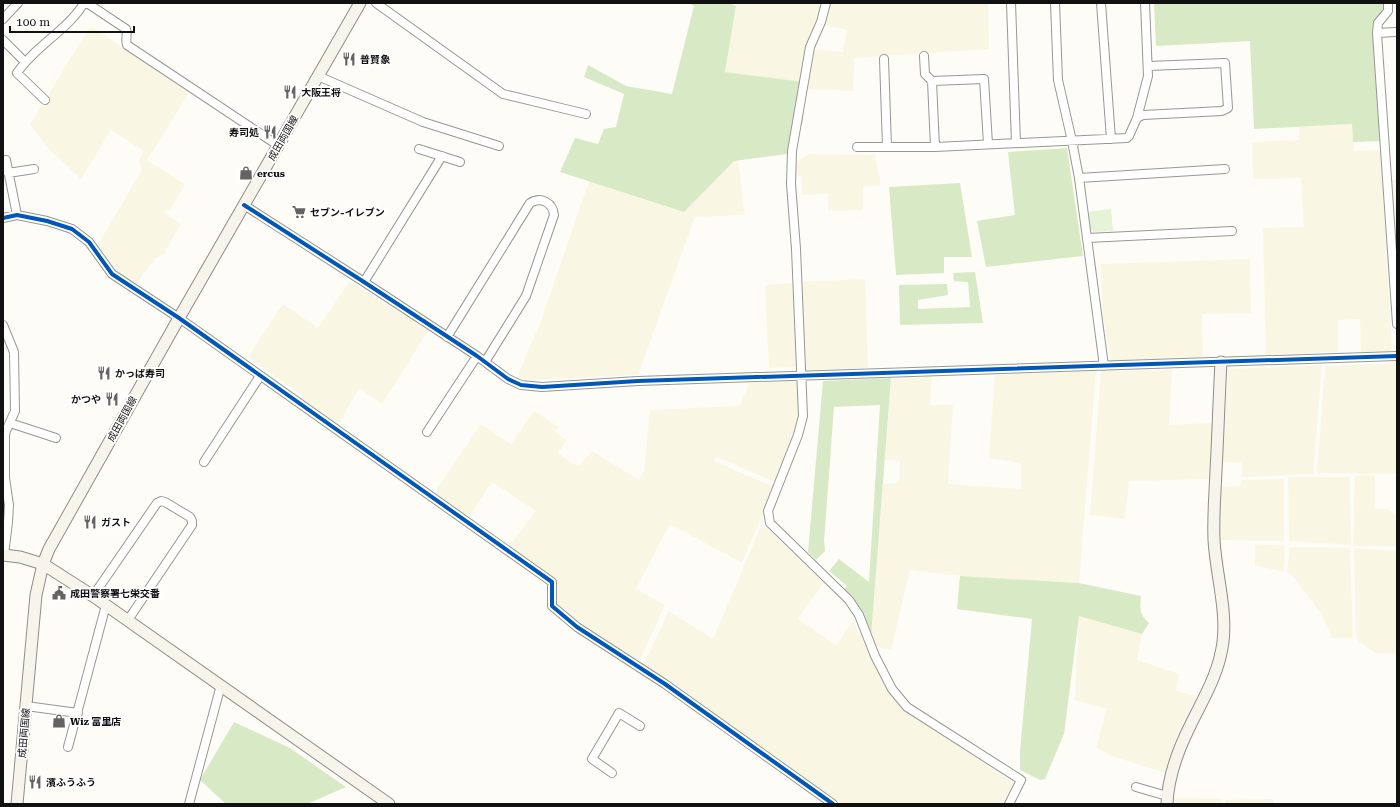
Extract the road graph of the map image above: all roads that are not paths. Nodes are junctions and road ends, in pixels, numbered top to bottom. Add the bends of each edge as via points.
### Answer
1 (18, 3) edge
2 (84, 3) edge
3 (88, 3) edge
4 (360, 3) edge
5 (376, 3) edge
6 (826, 3) edge
7 (1011, 3) edge
8 (1055, 3) edge
9 (1101, 3) edge
10 (1145, 3) edge
11 (1388, 3) edge
12 (3, 19) edge
13 (1397, 32) edge
14 (1377, 33) junction
15 (3, 40) edge
16 (924, 56) dead end
17 (884, 59) dead end
18 (25, 62) junction
19 (1148, 66) junction
20 (318, 76) junction
21 (932, 81) junction
22 (45, 100) dead end
23 (586, 114) dead end
24 (1137, 118) junction
25 (1111, 139) junction
26 (1072, 141) junction
27 (1016, 143) junction
28 (988, 144) junction
29 (279, 146) junction
30 (498, 146) dead end
31 (857, 146) dead end
32 (887, 147) junction
33 (935, 147) junction
34 (419, 148) dead end
35 (442, 156) junction
36 (6, 160) dead end
37 (460, 162) dead end
38 (1225, 168) dead end
39 (34, 169) dead end
40 (8, 173) junction
41 (1079, 178) junction
42 (244, 206) junction
43 (17, 215) junction
44 (3, 218) edge
45 (1232, 231) dead end
46 (1087, 238) junction
47 (364, 282) junction
48 (179, 318) junction
49 (1397, 324) edge
50 (3, 325) edge
51 (448, 337) junction
52 (477, 356) junction
53 (1397, 356) edge
54 (485, 362) junction
55 (1221, 362) junction
56 (1104, 366) junction
57 (260, 376) junction
58 (802, 376) junction
59 (10, 423) junction
60 (427, 432) dead end
61 (56, 438) dead end
62 (204, 462) dead end
63 (3, 555) edge
64 (43, 564) junction
65 (93, 596) junction
66 (106, 604) junction
67 (128, 620) junction
68 (221, 685) junction
69 (26, 706) junction
70 (78, 713) junction
71 (640, 726) dead end
72 (68, 747) dead end
73 (612, 773) dead end
74 (1136, 787) dead end
75 (1167, 800) edge
76 (17, 804) edge
77 (189, 804) edge
78 (389, 804) edge
79 (833, 804) edge
80 (1009, 804) edge

1 - 12 street
2 - 18 street via 72,20
3 - 29 street via 126,29 127,45
4 - 20 street, 成田両国線
5 - 23 street via 503,94
6 - 58 street via 810,48 792,151 791,184
7 - 27 street
8 - 26 street via 1058,80
9 - 25 street
10 - 19 street
11 - 14 street via 1388,11 1378,23
13 - 14 street
14 - 49 street
15 - 18 street
16 - 21 street via 925,74
17 - 32 street
18 - 22 street via 17,73
19 - 24 street via 1148,76
19 - 24 street via 1225,63 1228,108 1222,111 1143,115
20 - 29 street, 成田両国線
20 - 30 street via 423,122
21 - 28 street via 984,79
21 - 33 street
24 - 25 street via 1127,138
25 - 26 street
26 - 27 street
26 - 41 street
27 - 28 street
28 - 33 street
29 - 42 street, 成田両国線
31 - 32 street
32 - 33 street
34 - 35 street
35 - 37 street
35 - 47 street
36 - 40 street
38 - 41 street
39 - 40 street
40 - 43 street
41 - 46 street
42 - 47 street
42 - 48 street, 成田両国線
43 - 44 street
43 - 48 street via 47,220 72,229 88,242 112,274
45 - 46 street
46 - 56 street
47 - 51 street
48 - 57 street
48 - 64 street, 成田両国線 via 49,549
50 - 59 street via 14,352 15,411
51 - 52 street
51 - 54 street via 530,203 535,200 545,201 551,206 554,215 526,296
52 - 54 street
52 - 60 street
53 - 55 street
54 - 58 street via 516,383 535,387
55 - 56 street
55 - 75 street via 1214,518 1224,627 1223,643 1215,677 1177,757
56 - 58 street
57 - 62 street
57 - 79 street via 552,582 552,606 577,626 665,684
58 - 80 street via 803,416 768,512 770,523 849,600 859,615 878,663 892,689 907,707 1021,780
59 - 61 street
59 - 63 street via 5,435 5,478 9,505
63 - 64 street
64 - 65 street
64 - 69 street, 成田両国線 via 36,595
65 - 66 street
65 - 67 street via 157,503 165,502 190,517 192,525
66 - 67 street
66 - 70 street
67 - 68 street
68 - 77 street
68 - 78 street
69 - 70 street
69 - 76 street, 成田両国線
70 - 72 street
71 - 73 street via 619,713 592,760
74 - 75 street

